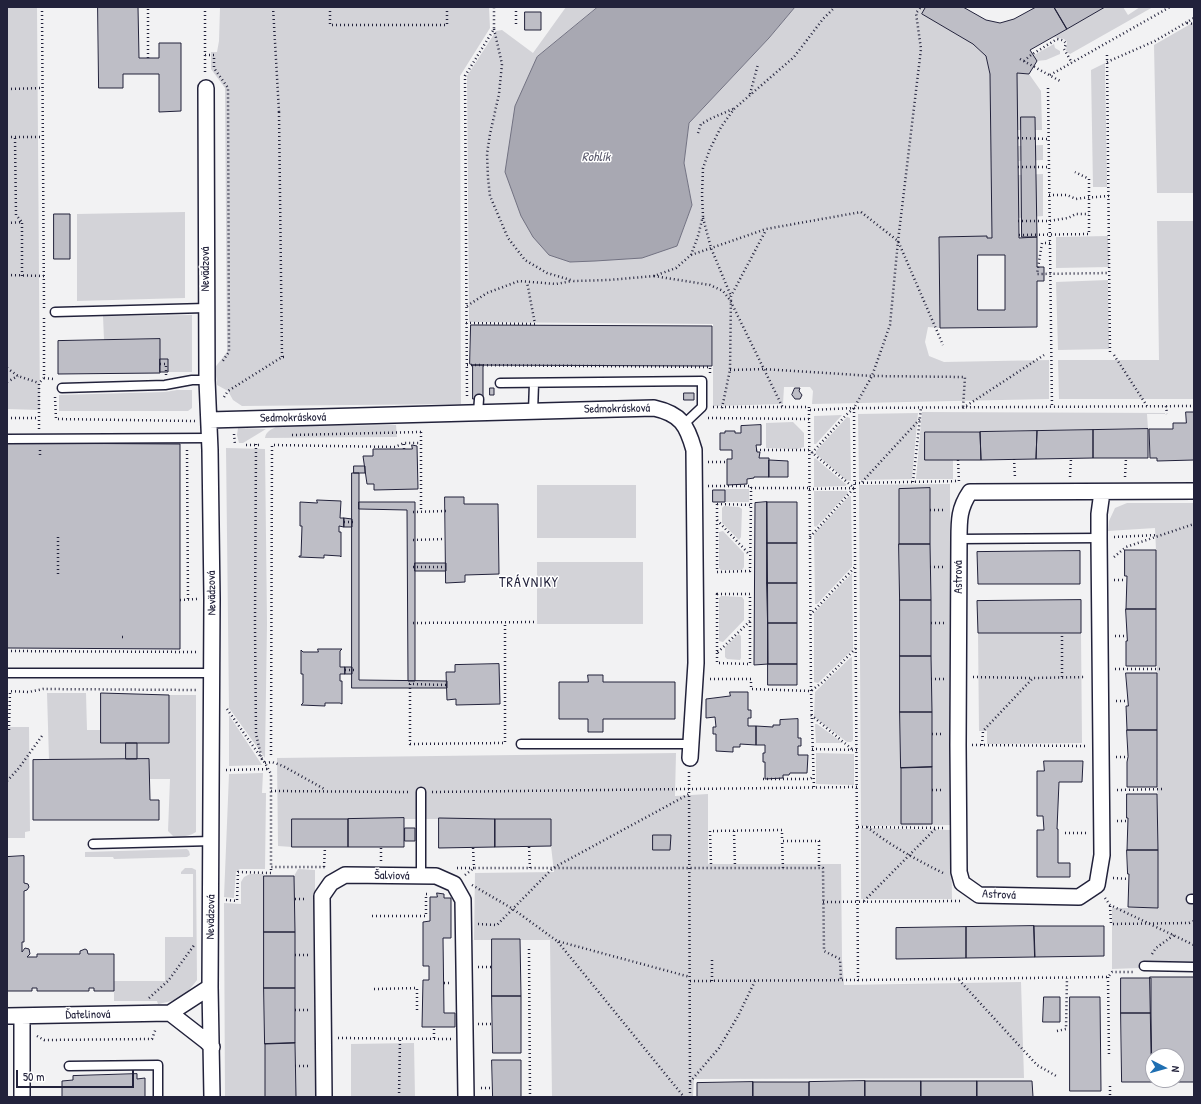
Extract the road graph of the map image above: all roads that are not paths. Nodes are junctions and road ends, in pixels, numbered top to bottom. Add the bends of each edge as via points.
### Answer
1 (206, 88) road end
2 (206, 308) junction
3 (55, 312) dead end
4 (207, 380) junction
5 (500, 383) dead end
6 (534, 383) junction
7 (62, 388) dead end
8 (534, 412) junction
9 (203, 421) junction
10 (684, 424) junction
11 (209, 438) junction
12 (7, 439) edge
13 (1194, 491) edge
14 (1102, 492) junction
15 (1105, 537) junction
16 (958, 539) junction
17 (7, 673) edge
18 (212, 673) junction
19 (521, 744) dead end
20 (691, 751) joint
21 (421, 792) road end
22 (212, 841) junction
23 (93, 844) dead end
24 (421, 876) junction
25 (1194, 967) edge
26 (1141, 969) road end
27 (210, 987) junction
28 (170, 1013) junction
29 (14, 1016) edge
30 (212, 1047) junction
31 (69, 1066) dead end
32 (22, 1097) edge
33 (158, 1097) edge
34 (212, 1097) edge
35 (324, 1097) edge
36 (466, 1097) edge

1 - 2 street, Nevädzová
2 - 3 lane
2 - 4 street, Nevädzová
4 - 7 lane via 192,380 164,386
4 - 9 street, Nevädzová
5 - 6 lane
6 - 8 lane
6 - 10 lane via 702,381 702,407
8 - 9 street, Sedmokrásková via 475,409 420,415
8 - 10 street, Sedmokrásková via 654,408 669,411
9 - 11 street, Nevädzová
10 - 20 street, Sedmokrásková via 694,450 695,679
11 - 12 lane
11 - 18 street, Nevädzová
13 - 14 street, Astrová
14 - 15 street, Astrová via 1099,514
14 - 16 street, Astrová via 970,492 960,512
15 - 16 lane
15 - 16 street, Astrová via 1101,676 1102,856 1097,885 1079,897 979,896 962,883 959,872
17 - 18 lane
18 - 22 street, Nevädzová
19 - 20 lane
21 - 24 lane
22 - 23 lane
22 - 27 street, Nevädzová
24 - 35 street, Šalviová via 345,875 331,883 322,896
24 - 36 street, Šalviová via 436,876 454,884 463,900
25 - 26 lane via 1154,966
27 - 28 street
27 - 30 street, Nevädzová
28 - 29 street, Ďatelinová
28 - 30 street
29 - 32 street
30 - 34 street, Nevädzová
31 - 33 lane via 158,1065

